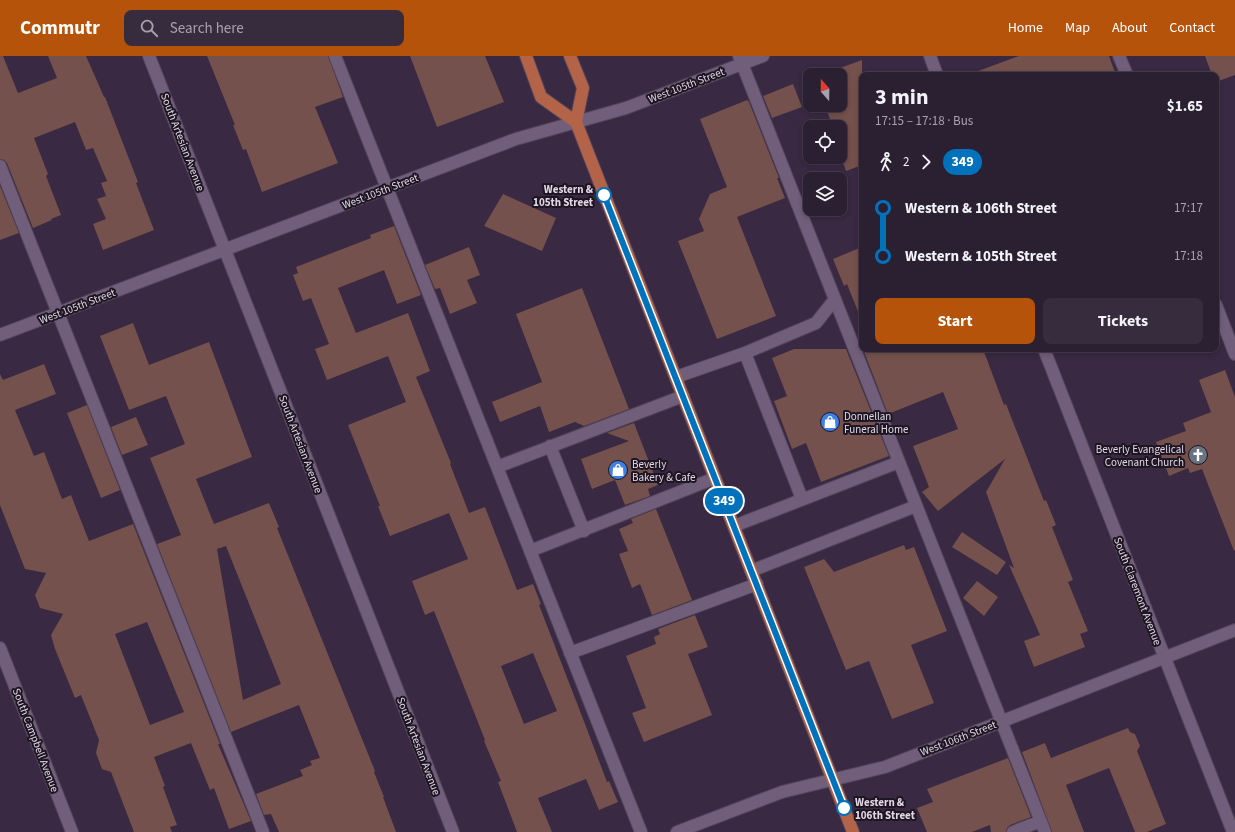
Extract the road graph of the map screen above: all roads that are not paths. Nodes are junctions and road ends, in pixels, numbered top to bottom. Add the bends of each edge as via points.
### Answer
1 (149, 56) edge
2 (335, 56) edge
3 (526, 56) edge
4 (570, 56) edge
5 (763, 56) edge
6 (930, 56) edge
7 (1119, 56) edge
8 (740, 60) edge
9 (937, 72) edge
10 (1126, 72) edge
11 (576, 122) junction
12 (0, 166) edge
13 (387, 188) junction
14 (225, 250) junction
15 (834, 299) junction
16 (58, 313) junction
17 (1219, 313) edge
18 (0, 336) edge
19 (1045, 352) edge
20 (745, 353) junction
21 (1235, 354) edge
22 (676, 377) junction
23 (683, 396) junction
24 (550, 446) junction
25 (899, 462) junction
26 (497, 466) junction
27 (715, 478) junction
28 (802, 500) junction
29 (916, 506) junction
30 (734, 526) junction
31 (584, 531) junction
32 (530, 551) junction
33 (751, 571) junction
34 (757, 584) junction
35 (1235, 630) edge
36 (0, 648) edge
37 (570, 653) junction
38 (1164, 658) junction
39 (1001, 721) junction
40 (833, 780) junction
41 (1043, 826) edge
42 (72, 832) edge
43 (263, 832) edge
44 (453, 832) edge
45 (641, 832) edge
46 (677, 832) edge
47 (853, 832) edge
48 (1013, 832) edge
49 (1232, 832) edge

1 - 14 street, South Artesian Avenue
2 - 13 street
3 - 11 main road via 541,97
4 - 11 main road via 583,88
5 - 8 street, West 105th Street
6 - 9 street
7 - 10 street
8 - 11 street, West 105th Street via 626,108
8 - 15 street
11 - 13 street, West 105th Street via 516,139
11 - 22 main road
12 - 16 street
13 - 14 street, West 105th Street
13 - 26 street
14 - 16 street, West 105th Street
14 - 44 street, South Artesian Avenue
15 - 20 street via 816,323
15 - 25 street
16 - 18 street, West 105th Street
16 - 43 street
17 - 21 street
19 - 38 street, South Claremont Avenue
20 - 22 street
20 - 28 street
22 - 23 main road
23 - 24 street
23 - 27 main road
24 - 26 street
24 - 31 street
25 - 28 street
25 - 29 street
26 - 32 street
27 - 30 main road
27 - 31 street
28 - 30 street
29 - 33 street
29 - 39 street
30 - 33 main road
31 - 32 street
32 - 37 street
33 - 34 main road
34 - 37 street
34 - 40 main road
35 - 38 street, West 106th Street
36 - 42 street, South Campbell Avenue
37 - 45 street
38 - 39 street, West 106th Street
38 - 49 street, South Claremont Avenue
39 - 40 street, West 106th Street via 885,767
39 - 41 street
40 - 46 street, West 106th Street via 782,792
40 - 47 main road
41 - 48 street

